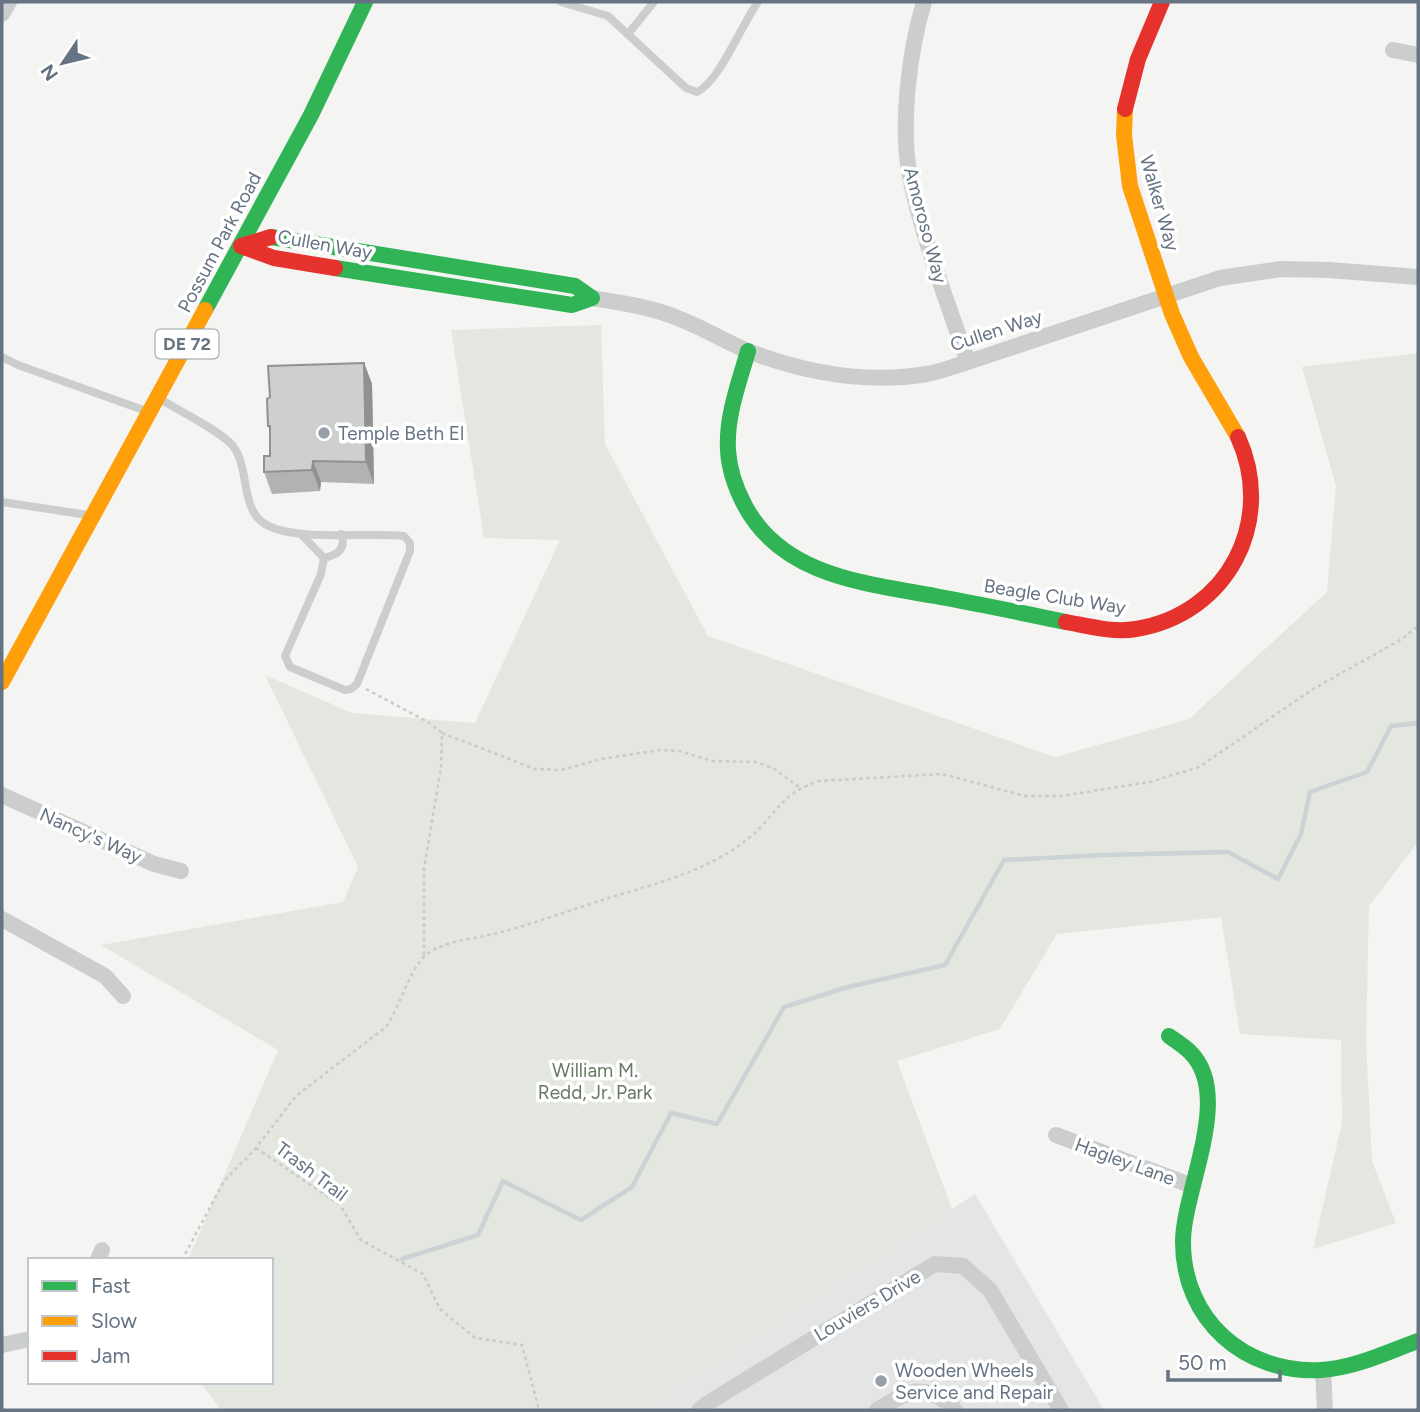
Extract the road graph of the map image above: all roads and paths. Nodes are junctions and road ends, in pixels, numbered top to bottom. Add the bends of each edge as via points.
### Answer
1 (9, 2) edge
2 (365, 2) edge
3 (561, 2) edge
4 (654, 2) edge
5 (758, 2) edge
6 (924, 2) edge
7 (1162, 2) edge
8 (2, 14) edge
9 (628, 34) junction
10 (1393, 50) dead end
11 (1418, 55) edge
12 (240, 246) junction
13 (1418, 277) edge
14 (1167, 296) junction
15 (748, 351) junction
16 (2, 357) edge
17 (968, 362) junction
18 (158, 398) junction
19 (149, 412) junction
20 (2, 502) edge
21 (94, 516) junction
22 (301, 534) junction
23 (341, 534) junction
24 (324, 558) junction
25 (1418, 626) edge
26 (2, 682) edge
27 (357, 684) junction
28 (442, 733) junction
29 (800, 788) junction
30 (2, 796) edge
31 (181, 871) dead end
32 (2, 919) edge
33 (424, 956) junction
34 (123, 996) dead end
35 (1169, 1036) dead end
36 (1056, 1135) dead end
37 (256, 1148) junction
38 (1194, 1186) junction
39 (183, 1258) edge
40 (28, 1339) edge
41 (1418, 1341) edge
42 (2, 1345) edge
43 (1323, 1370) junction
44 (539, 1410) edge
45 (699, 1410) edge
46 (877, 1410) edge
47 (955, 1410) edge
48 (1061, 1410) edge
49 (1325, 1410) edge

1 - 8 street
2 - 12 street, Possum Park Road / DE 72
3 - 9 lane via 608,16
4 - 9 lane
5 - 9 lane via 716,74 696,92
6 - 17 street, Amoroso Way via 910,64 909,175
7 - 14 street, Walker Way via 1130,78 1123,121 1125,160 1136,208
10 - 11 street
12 - 15 street, Cullen Way via 274,258 572,305 592,298 649,308
12 - 18 street, Possum Park Road / DE 72
13 - 14 street, Cullen Way via 1281,269 1220,278
14 - 15 street, Beagle Club Way via 1182,339 1240,439 1251,475 1252,501 1248,536 1217,587 1167,621 1136,630 1107,629 853,580 782,549 747,509 730,466 727,427
14 - 17 street, Cullen Way
15 - 17 street, Cullen Way via 857,378 929,374
16 - 19 lane
18 - 19 street, Possum Park Road / DE 72
18 - 22 lane via 232,445 251,506 260,520
19 - 21 street, Possum Park Road / DE 72
20 - 21 lane
21 - 26 street, Possum Park Road / DE 72
22 - 23 lane
22 - 24 lane
23 - 24 lane via 342,548
23 - 27 lane via 404,536 410,543
24 - 27 lane via 286,660 290,667 345,690
25 - 29 path via 1313,689 1199,767 1150,782 1060,796 1025,796 942,774 818,781
27 - 28 path
28 - 29 path via 535,769 561,770 601,759 679,751 712,761 756,762
28 - 33 path via 441,768 424,869
29 - 33 path via 782,800 744,842 705,864 498,933 438,947
30 - 31 street, Nancy's Way via 154,864
32 - 34 street via 105,976
33 - 37 path via 386,1027 296,1096
35 - 38 street via 1194,1055 1206,1086 1207,1124
36 - 38 street, Hagley Lane
37 - 39 path via 224,1181
37 - 44 path, Trash Trail via 340,1205 361,1240 423,1274 440,1309 475,1338 522,1345
38 - 43 street via 1182,1255 1189,1288 1207,1321 1231,1345 1262,1363 1297,1371
40 - 42 street
41 - 43 street
43 - 49 street
45 - 48 street, Louviers Drive via 935,1264 963,1266 990,1290
46 - 47 street via 917,1390 927,1390

